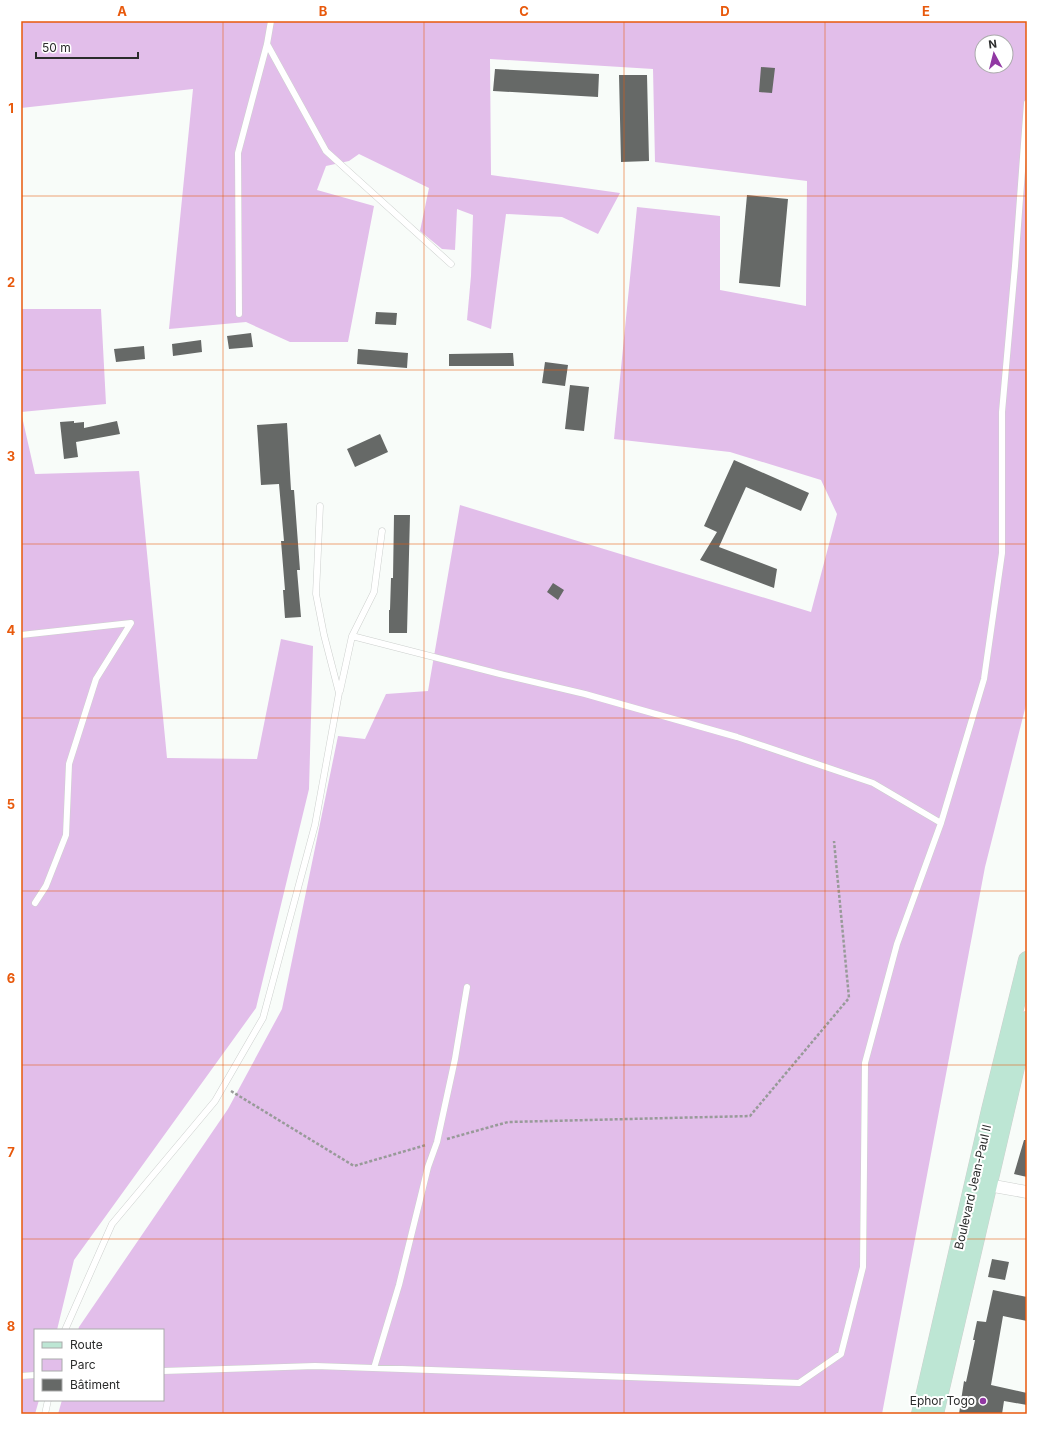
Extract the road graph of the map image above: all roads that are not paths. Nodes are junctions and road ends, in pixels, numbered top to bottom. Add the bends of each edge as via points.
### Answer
1 (270, 21) edge
2 (267, 44) junction
3 (1027, 103) edge
4 (451, 264) dead end
5 (239, 314) dead end
6 (320, 506) dead end
7 (382, 531) dead end
8 (21, 635) edge
9 (352, 636) junction
10 (339, 692) junction
11 (941, 823) junction
12 (35, 903) dead end
13 (1027, 960) edge
14 (467, 986) dead end
15 (1027, 1020) edge
16 (988, 1185) junction
17 (1027, 1192) edge
18 (65, 1329) edge
19 (374, 1368) junction
20 (164, 1371) edge
21 (34, 1375) edge
22 (21, 1376) edge
23 (48, 1401) edge
24 (45, 1414) edge
25 (920, 1414) edge
26 (935, 1414) edge

1 - 2 lane
2 - 4 lane via 326,151
2 - 5 lane via 238,153
3 - 11 lane via 1002,412 1002,553 984,679
6 - 10 lane via 316,594
7 - 9 lane via 374,592
8 - 12 lane via 131,623 96,679 69,764 66,835 46,886
9 - 10 lane
9 - 11 lane via 585,694 737,737 872,783
10 - 18 lane via 315,825 263,1018 215,1101 112,1224
11 - 19 lane via 897,944 865,1063 863,1267 841,1354 798,1383
13 - 25 main road, Boulevard Jean-Paul II
14 - 19 lane via 455,1059 437,1142 428,1166 399,1285
15 - 16 main road, Boulevard Jean-Paul II
16 - 17 street
16 - 26 main road, Boulevard Jean-Paul II
19 - 20 lane via 315,1366
21 - 22 lane
23 - 24 lane

